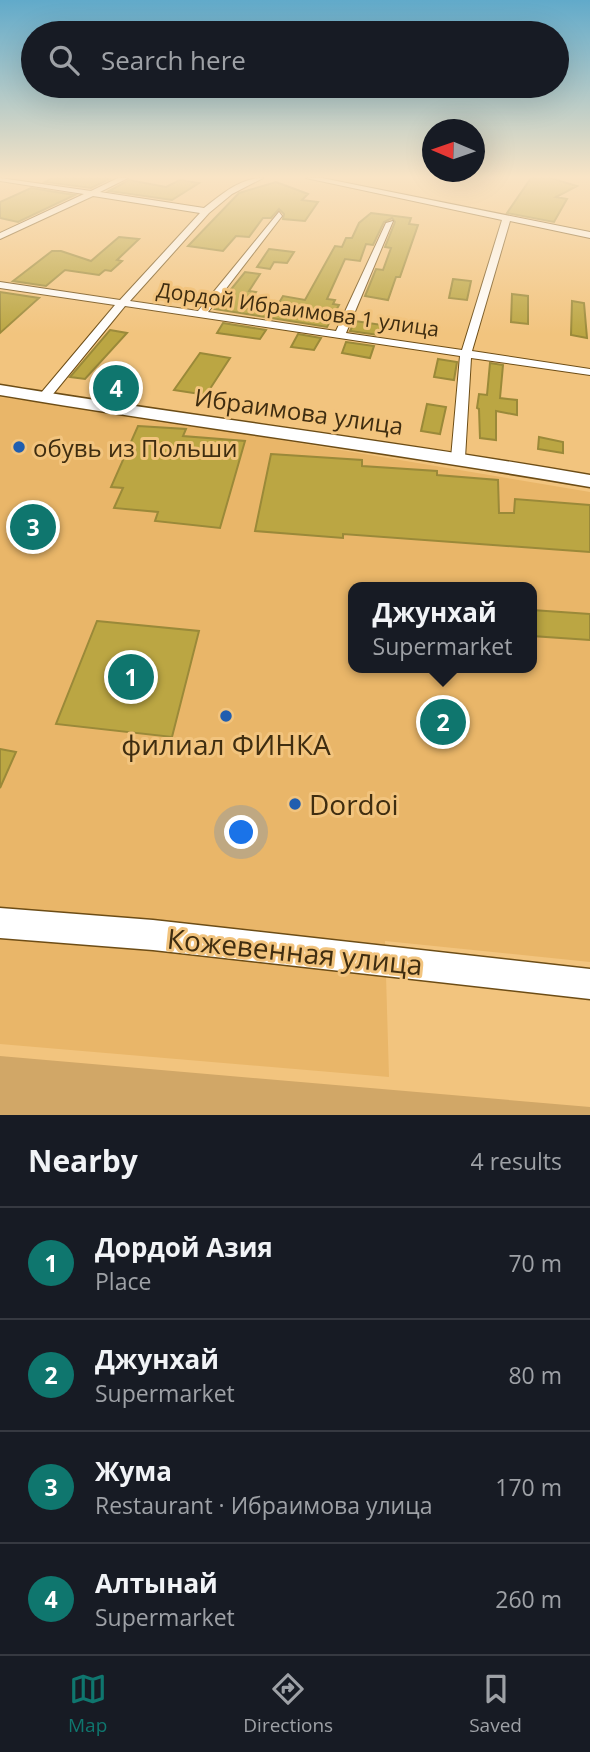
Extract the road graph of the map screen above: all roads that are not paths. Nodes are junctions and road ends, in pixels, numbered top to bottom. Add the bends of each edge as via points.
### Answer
1 (189, 230) edge
2 (266, 230) edge
3 (387, 230) edge
4 (503, 230) edge
5 (571, 230) edge
6 (590, 234) edge
7 (0, 285) edge
8 (122, 303) junction
9 (201, 314) junction
10 (340, 335) junction
11 (466, 354) junction
12 (590, 372) edge
13 (0, 390) edge
14 (45, 396) junction
15 (458, 458) junction
16 (590, 481) edge
17 (0, 923) edge
18 (590, 984) edge

1 - 8 street
2 - 9 street
3 - 10 street
4 - 11 street
5 - 6 street
7 - 8 street, Дордой Ибраимова 1 улица
8 - 9 street, Дордой Ибраимова 1 улица
8 - 14 street
9 - 10 street, Дордой Ибраимова 1 улица
10 - 11 street, Дордой Ибраимова 1 улица
11 - 12 street, Дордой Ибраимова 1 улица
11 - 15 street
13 - 14 main road, Ибраимова улица
14 - 15 main road, Ибраимова улица
15 - 16 main road, Ибраимова улица
17 - 18 street, Кожевенная улица via 153,935

